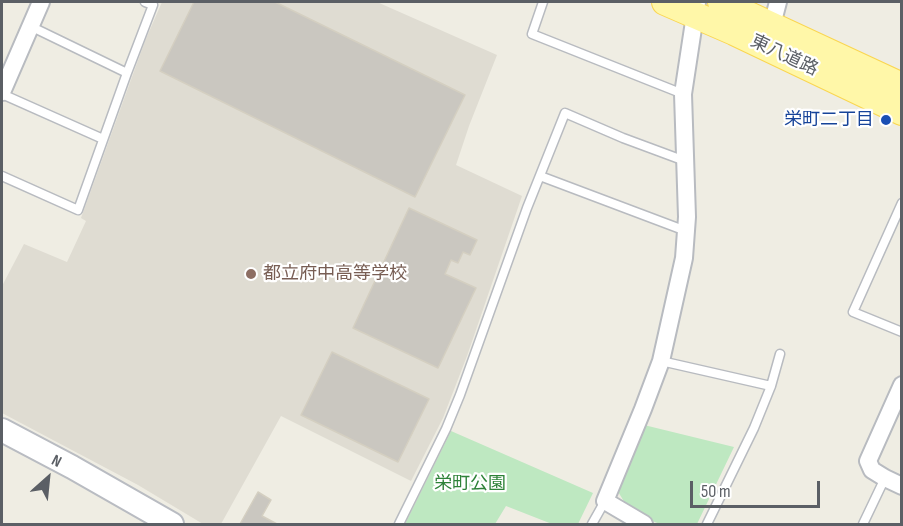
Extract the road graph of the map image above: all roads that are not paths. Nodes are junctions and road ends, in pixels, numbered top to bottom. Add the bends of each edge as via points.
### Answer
1 (41, 2) edge
2 (145, 2) edge
3 (543, 2) edge
4 (665, 2) edge
5 (721, 2) edge
6 (696, 8) edge
7 (775, 13) edge
8 (30, 26) junction
9 (127, 73) junction
10 (902, 86) edge
11 (2, 93) edge
12 (683, 94) junction
13 (902, 112) edge
14 (103, 139) junction
15 (685, 161) junction
16 (2, 176) edge
17 (540, 176) junction
18 (902, 203) edge
19 (686, 231) junction
20 (902, 332) edge
21 (780, 354) dead end
22 (661, 361) junction
23 (771, 386) junction
24 (902, 386) edge
25 (2, 430) edge
26 (885, 478) junction
27 (902, 486) edge
28 (605, 501) junction
29 (172, 525) edge
30 (399, 525) edge
31 (592, 525) edge
32 (644, 525) edge
33 (707, 525) edge
34 (863, 525) edge

1 - 8 street
2 - 9 lane via 153,5
3 - 12 lane via 532,34
4 - 6 main road, 東八道路
5 - 7 main road, 東八道路
6 - 12 street
6 - 13 main road, 東八道路
7 - 10 main road, 東八道路
8 - 9 lane
8 - 11 street
9 - 14 lane
11 - 14 lane
12 - 15 street
14 - 16 lane via 78,210
15 - 17 lane via 565,113
15 - 19 street
17 - 19 lane
17 - 30 lane via 460,395
18 - 20 lane via 853,312
19 - 22 street via 684,258
21 - 23 lane
22 - 23 lane
22 - 28 street
23 - 33 lane
24 - 26 street via 868,461 872,470
25 - 29 street
26 - 27 street
26 - 34 lane
28 - 31 lane
28 - 32 street

